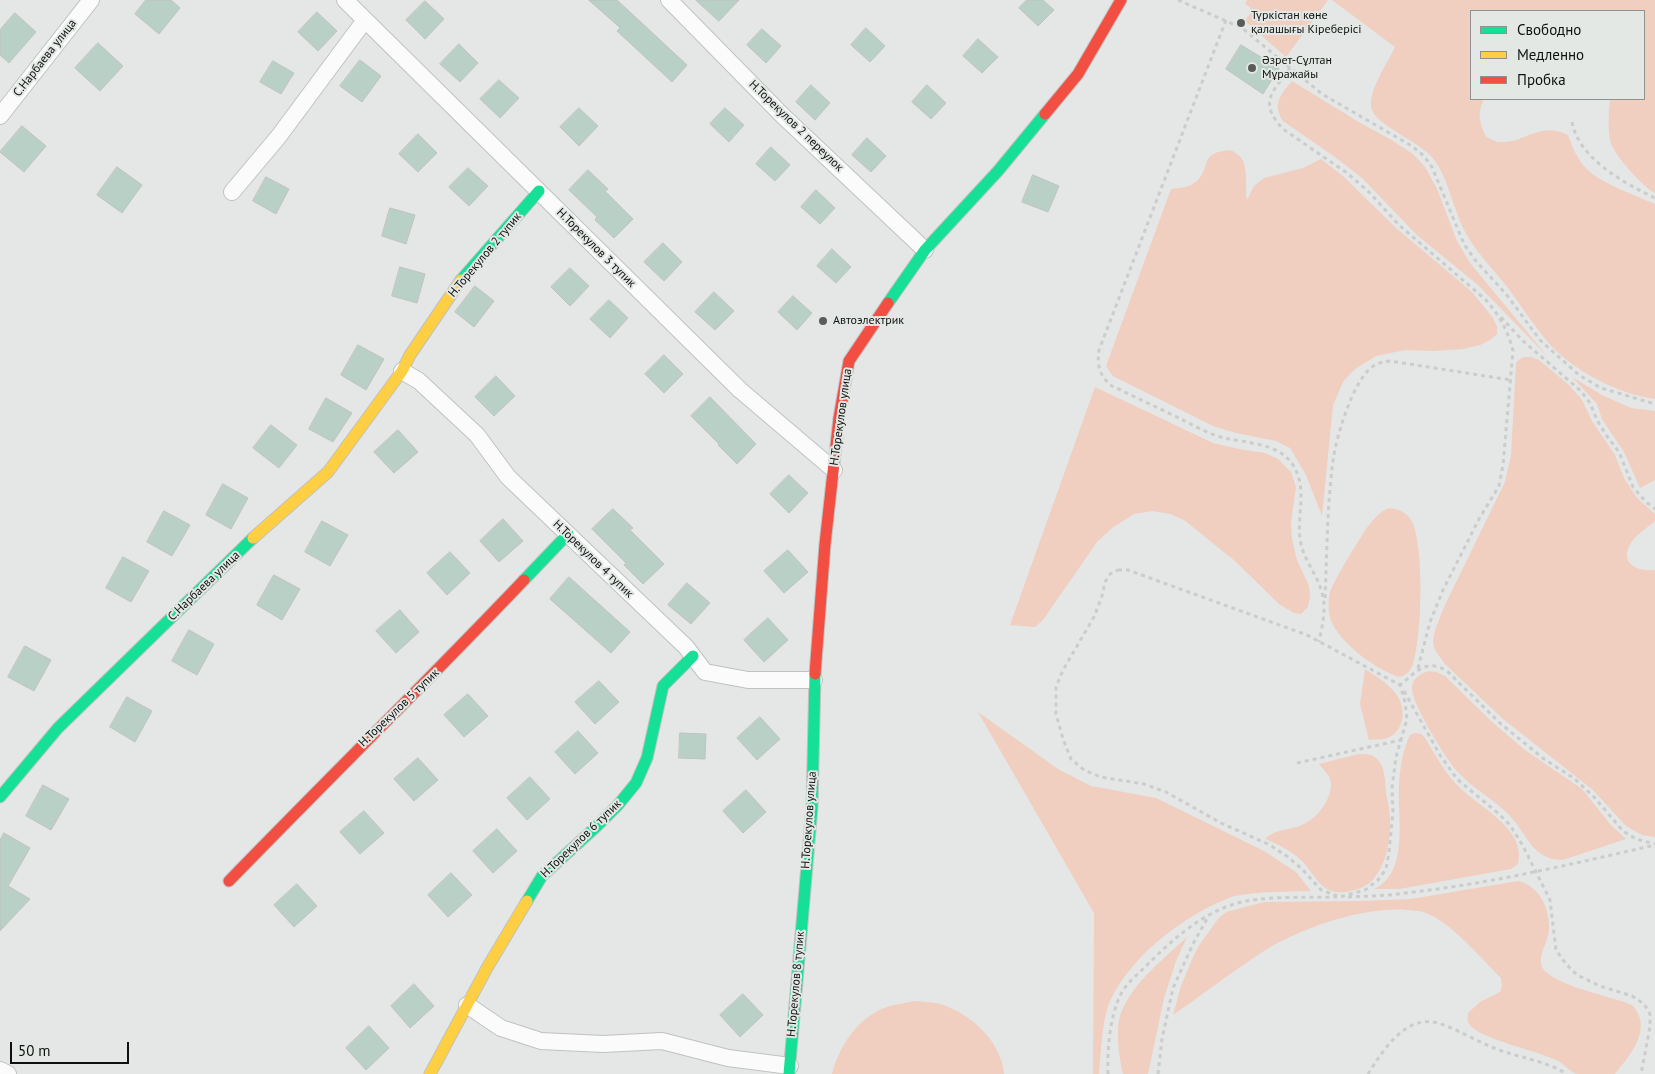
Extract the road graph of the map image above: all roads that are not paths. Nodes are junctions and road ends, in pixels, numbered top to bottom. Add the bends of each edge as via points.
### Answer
1 (91, 0) edge
2 (345, 0) edge
3 (669, 0) edge
4 (1121, 0) edge
5 (365, 20) junction
6 (0, 116) edge
7 (539, 191) junction
8 (232, 192) dead end
9 (924, 250) junction
10 (402, 371) junction
11 (834, 470) junction
12 (568, 534) junction
13 (692, 656) junction
14 (814, 680) junction
15 (0, 797) edge
16 (229, 881) dead end
17 (804, 894) joint
18 (467, 1005) junction
19 (0, 1070) edge
20 (789, 1070) edge
21 (8, 1074) edge
22 (430, 1074) edge

1 - 6 street, С.Нарбаева улица
2 - 5 street, Н.Торекулов 3 тупик
3 - 9 street, Н.Торекулов 2 переулок
4 - 9 street, Н.Торекулов улица via 1078,74 998,171
5 - 7 street, Н.Торекулов 3 тупик
5 - 8 street via 279,136
7 - 10 street, Н.Торекулов 2 тупик via 456,286
7 - 11 street, Н.Торекулов 3 тупик via 740,390
9 - 11 street, Н.Торекулов улица via 849,361
10 - 12 street, Н.Торекулов 4 тупик via 419,381 477,435 508,478
10 - 15 street, С.Нарбаева улица via 328,472 267,524 58,728
11 - 14 street, Н.Торекулов улица
12 - 13 street, Н.Торекулов 4 тупик
12 - 16 street, Н.Торекулов 5 тупик
13 - 14 street, Н.Торекулов 4 тупик via 705,672 714,674 748,680
13 - 18 street, Н.Торекулов 6 тупик via 663,686 647,758 636,783 596,827 542,876
14 - 17 street, Н.Торекулов улица via 812,806
17 - 20 street, Н.Торекулов 8 тупик
18 - 20 street via 501,1028 541,1041 603,1044 662,1041
18 - 22 street, Н.Торекулов 6 тупик
19 - 21 street

